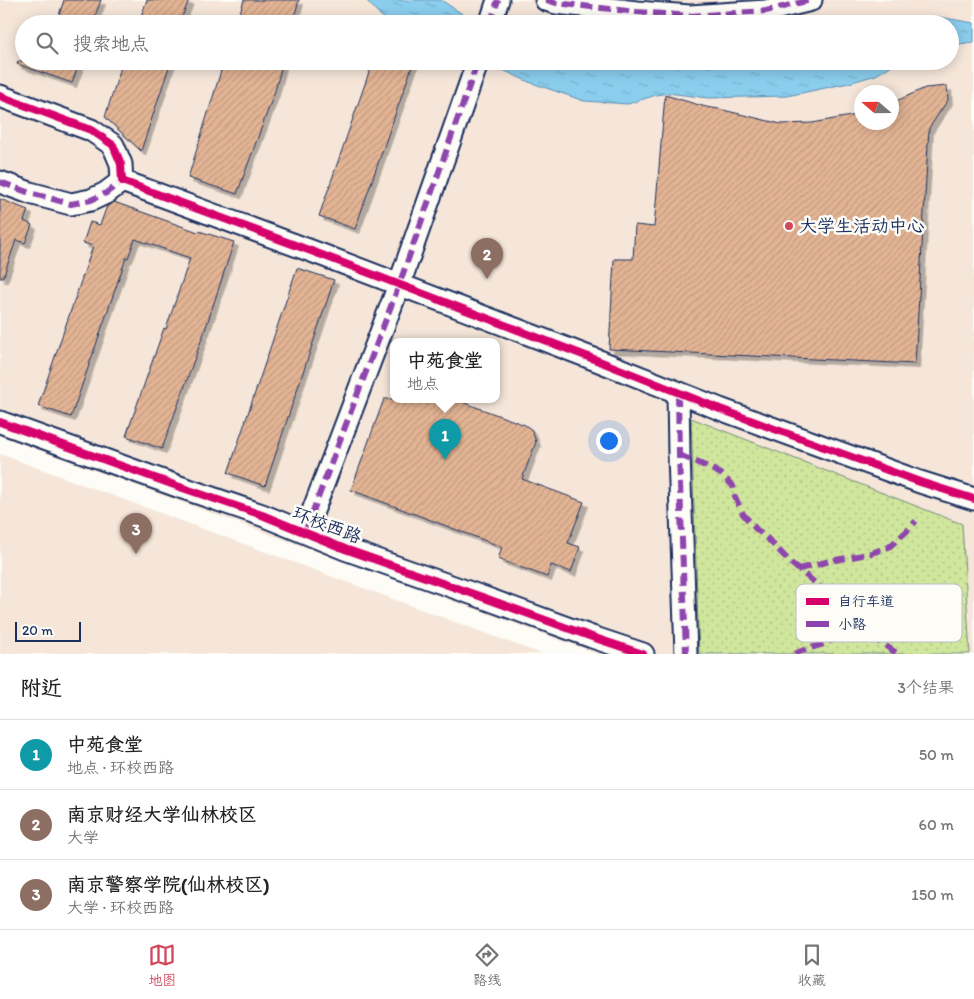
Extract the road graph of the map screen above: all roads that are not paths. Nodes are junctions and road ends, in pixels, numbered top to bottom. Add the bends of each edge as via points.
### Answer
1 (546, 0) edge
2 (812, 0) edge
3 (678, 15) edge
4 (705, 15) edge
5 (475, 70) edge
6 (0, 96) edge
7 (122, 181) junction
8 (0, 182) edge
9 (399, 285) junction
10 (678, 393) junction
11 (0, 422) edge
12 (974, 499) edge
13 (305, 532) junction
14 (643, 654) edge
15 (686, 654) edge

1 - 3 street
2 - 4 street via 766,11
5 - 9 street
6 - 7 street via 91,130 113,145
7 - 8 street via 106,194 72,204
7 - 9 street
9 - 10 street
9 - 13 street
10 - 12 street
10 - 15 street
11 - 13 street, 环校西路
13 - 14 street, 环校西路

